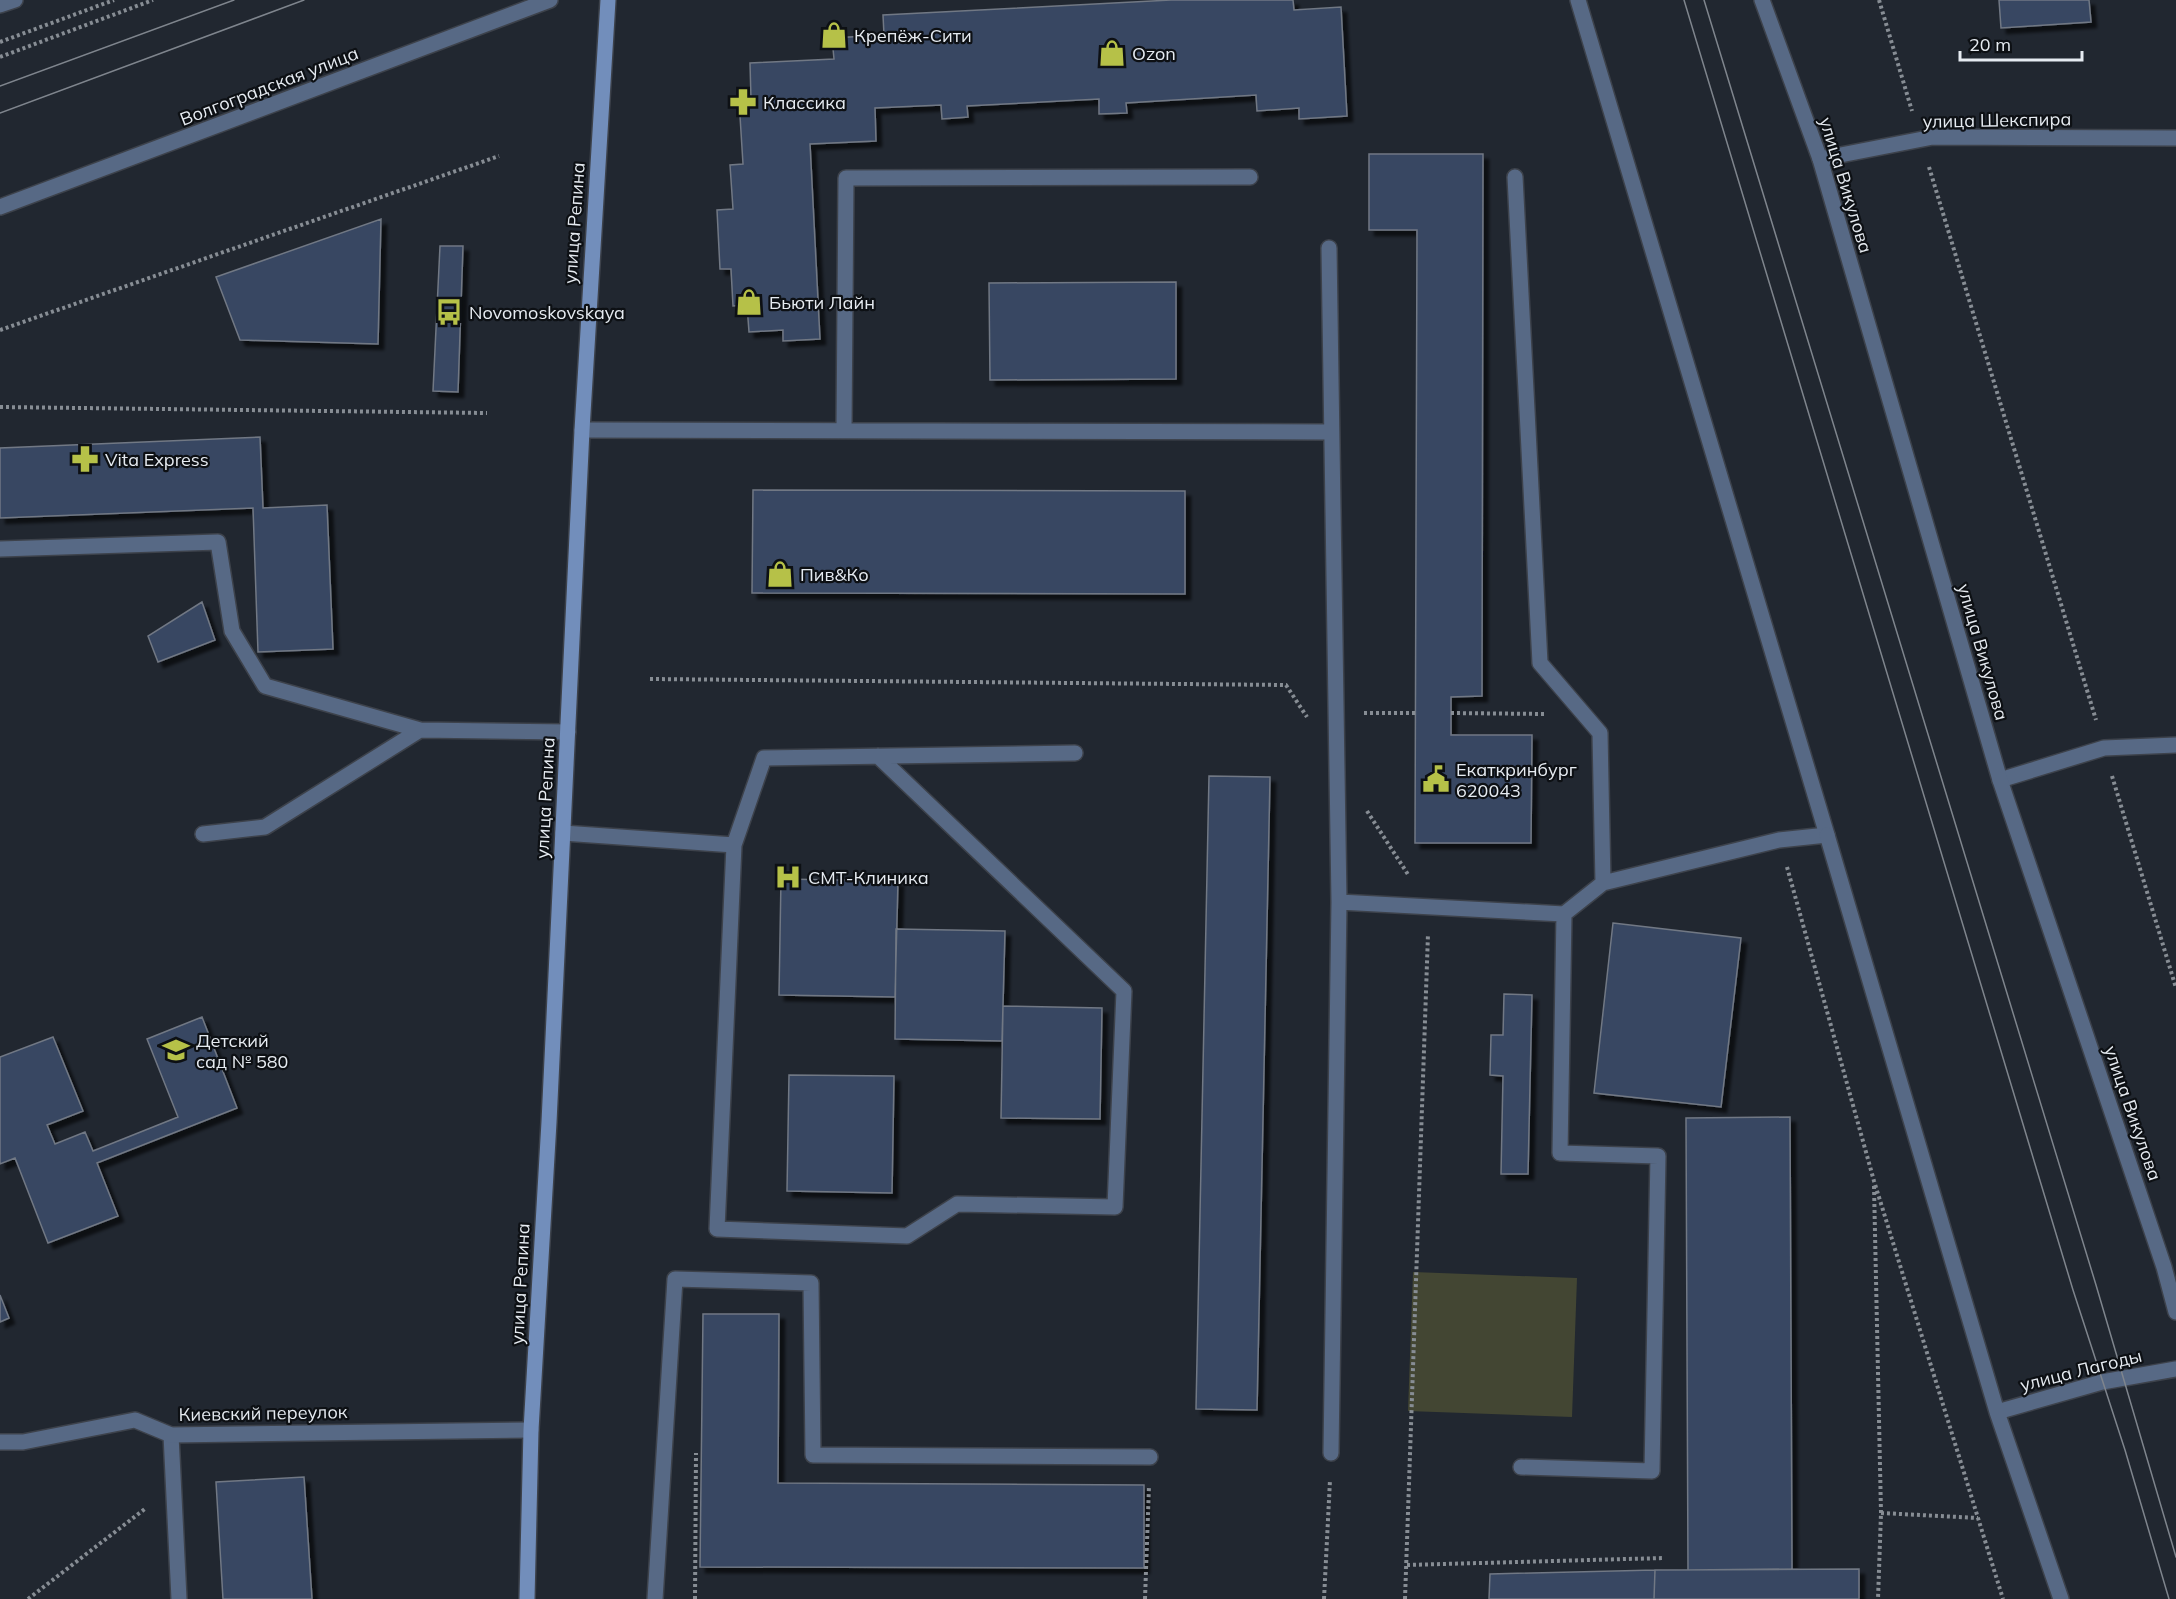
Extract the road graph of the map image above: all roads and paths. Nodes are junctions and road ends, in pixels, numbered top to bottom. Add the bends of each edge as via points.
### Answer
1 (15, 0) edge
2 (114, 0) edge
3 (153, 0) edge
4 (550, 0) edge
5 (608, 0) edge
6 (1578, 0) edge
7 (1762, 0) edge
8 (1879, 0) edge
9 (0, 5) edge
10 (0, 42) edge
11 (0, 57) edge
12 (2176, 138) edge
13 (1920, 139) junction
14 (499, 156) dead end
15 (1820, 159) junction
16 (1250, 177) dead end
17 (1515, 177) dead end
18 (0, 207) edge
19 (1329, 248) dead end
20 (0, 330) edge
21 (0, 407) edge
22 (487, 414) dead end
23 (582, 430) junction
24 (844, 430) junction
25 (1331, 432) junction
26 (0, 549) edge
27 (650, 679) dead end
28 (1336, 713) junction
29 (1416, 713) dead end
30 (1451, 714) dead end
31 (1584, 714) junction
32 (420, 730) junction
33 (568, 732) junction
34 (2176, 745) edge
35 (2104, 748) junction
36 (1074, 753) dead end
37 (878, 756) junction
38 (1337, 764) junction
39 (2000, 780) junction
40 (563, 833) junction
41 (203, 834) dead end
42 (1827, 835) junction
43 (1779, 840) junction
44 (735, 845) junction
45 (1603, 883) junction
46 (1339, 902) junction
47 (1429, 907) junction
48 (1564, 914) junction
49 (2176, 988) edge
50 (1874, 1180) junction
51 (2176, 1312) edge
52 (2176, 1369) edge
53 (1997, 1412) junction
54 (531, 1430) junction
55 (171, 1435) junction
56 (0, 1442) edge
57 (696, 1447) dead end
58 (1332, 1453) joint
59 (1150, 1457) joint
60 (1521, 1467) dead end
61 (174, 1486) junction
62 (1881, 1513) junction
63 (1978, 1518) junction
64 (1664, 1558) dead end
65 (1407, 1565) junction
66 (28, 1599) edge
67 (179, 1599) edge
68 (527, 1599) edge
69 (655, 1599) edge
70 (695, 1599) edge
71 (1145, 1599) edge
72 (1324, 1599) edge
73 (1405, 1599) edge
74 (1878, 1599) edge
75 (2003, 1599) edge
76 (2061, 1599) edge

1 - 9 street
2 - 10 path
3 - 11 path
4 - 18 street, Волгоградская улица
5 - 23 main road, улица Репина
6 - 42 street
7 - 15 street, улица Викулова
8 - 13 path
12 - 13 street, улица Шекспира
13 - 15 street, улица Шекспира
13 - 35 path
14 - 20 path
15 - 39 street, улица Викулова
16 - 24 street via 846,178
17 - 31 street via 1540,663
19 - 25 street
21 - 22 path
23 - 24 street
23 - 33 main road, улица Репина
24 - 25 street
25 - 28 street
26 - 32 street via 218,542 232,631 265,686
27 - 38 path via 1287,685
28 - 29 path
28 - 38 street
30 - 31 path
31 - 45 street via 1600,733
32 - 33 street
32 - 41 street via 264,827
33 - 40 main road, улица Репина
34 - 35 street
35 - 39 street
35 - 49 path
36 - 37 street
37 - 44 street via 764,758
37 - 44 street via 1124,991 1115,1207 957,1204 907,1236 717,1229
38 - 46 street
38 - 47 path
39 - 51 street, улица Викулова
40 - 44 street
40 - 54 main road, улица Репина
42 - 43 street
42 - 53 street
43 - 45 street
43 - 50 path
45 - 48 street
46 - 47 street
46 - 58 street
47 - 48 street
47 - 65 path
48 - 60 street via 1560,1153 1658,1156 1652,1471
50 - 62 path
50 - 63 path
52 - 53 street, улица Лагоды via 2102,1382
53 - 76 street
54 - 55 street, Киевский переулок
54 - 68 main road, улица Репина
55 - 56 street, Киевский переулок via 135,1420 23,1442
55 - 61 street
57 - 70 path
58 - 72 path
59 - 69 street via 813,1455 812,1283 675,1279
59 - 71 path
61 - 66 path
61 - 67 street
62 - 63 path
62 - 74 path
63 - 75 path
64 - 65 path
65 - 73 path

